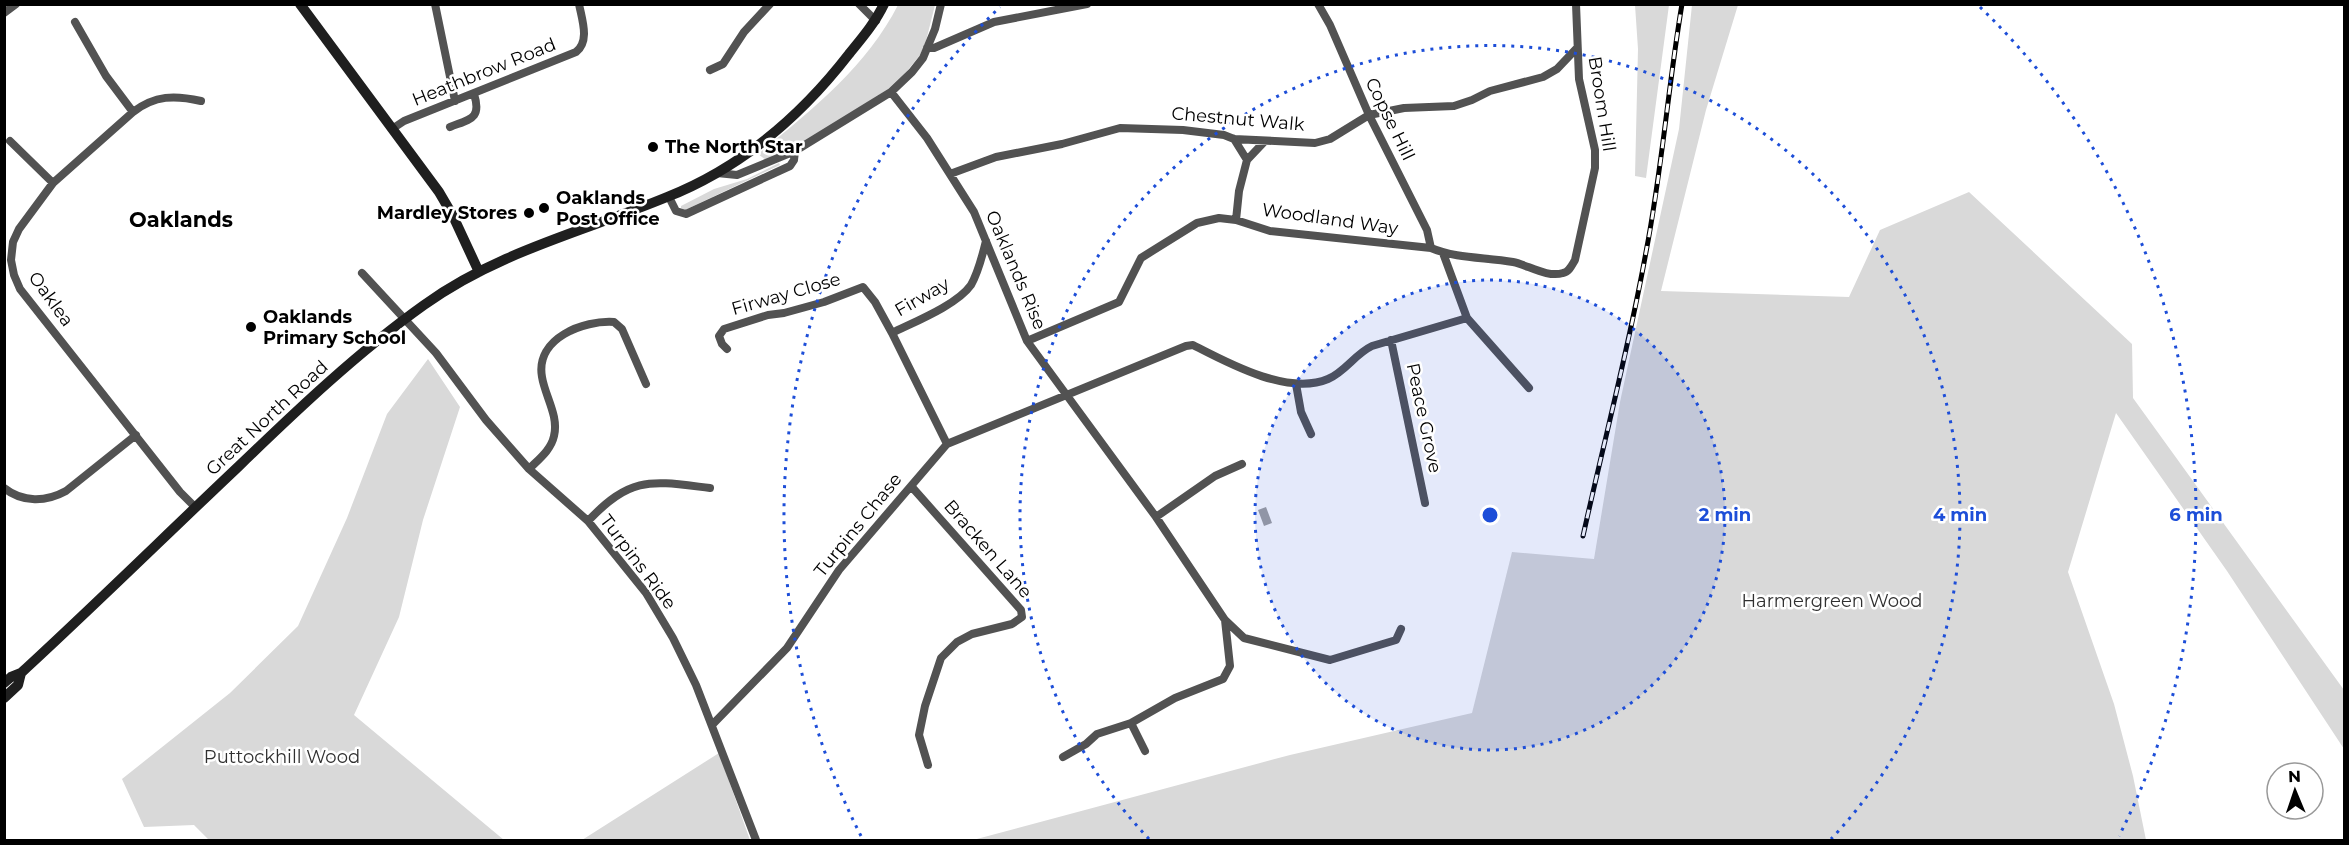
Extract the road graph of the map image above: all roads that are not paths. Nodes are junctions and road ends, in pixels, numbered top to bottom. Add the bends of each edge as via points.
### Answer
1 (16, 4) edge
2 (300, 4) edge
3 (435, 4) edge
4 (579, 4) edge
5 (770, 4) edge
6 (859, 4) edge
7 (885, 4) edge
8 (941, 4) edge
9 (1087, 4) edge
10 (1318, 4) edge
11 (1576, 4) edge
12 (4, 13) edge
13 (876, 21) junction
14 (75, 22) dead end
15 (927, 48) junction
16 (1576, 49) junction
17 (711, 70) dead end
18 (891, 92) junction
19 (474, 94) junction
20 (201, 101) dead end
21 (455, 101) junction
22 (133, 112) junction
23 (1369, 115) junction
24 (450, 127) dead end
25 (392, 129) junction
26 (1234, 139) junction
27 (10, 141) dead end
28 (1265, 141) junction
29 (795, 151) junction
30 (746, 154) junction
31 (1247, 160) junction
32 (757, 166) junction
33 (717, 172) junction
34 (950, 174) junction
35 (53, 183) junction
36 (669, 197) junction
37 (1236, 220) junction
38 (986, 240) junction
39 (1431, 248) junction
40 (1443, 253) junction
41 (479, 272) junction
42 (362, 273) dead end
43 (1563, 273) joint
44 (405, 318) junction
45 (1467, 318) junction
46 (892, 333) junction
47 (1391, 340) junction
48 (1027, 341) junction
49 (727, 349) dead end
50 (646, 384) dead end
51 (1296, 384) junction
52 (1529, 388) dead end
53 (1065, 394) junction
54 (1311, 434) dead end
55 (136, 435) junction
56 (947, 444) junction
57 (1242, 464) dead end
58 (529, 469) junction
59 (911, 486) junction
60 (4, 488) edge
61 (710, 488) dead end
62 (1425, 502) dead end
63 (195, 507) junction
64 (1156, 517) junction
65 (588, 521) junction
66 (1225, 620) junction
67 (1401, 629) dead end
68 (21, 673) junction
69 (4, 683) edge
70 (4, 698) edge
71 (1131, 723) junction
72 (712, 725) junction
73 (1145, 751) dead end
74 (1063, 757) dead end
75 (928, 765) dead end
76 (756, 840) edge

1 - 12 street
2 - 25 main road
3 - 21 street
4 - 19 street, Heathbrow Road via 584,37 580,49
5 - 17 street via 744,32 723,64
6 - 13 street
7 - 13 main road, Great North Road
8 - 15 street
9 - 15 street via 994,22
10 - 23 street, Copse Hill
11 - 16 street, Broom Hill
13 - 30 main road, Great North Road via 823,88
14 - 22 street via 106,76
15 - 18 street via 912,72
16 - 23 street, Chestnut Walk via 1552,73 1454,106 1404,108
16 - 43 street, Broom Hill via 1595,168 1575,260
18 - 29 street
18 - 34 street, Oaklands Rise
19 - 21 street, Heathbrow Road
19 - 24 street via 476,114
20 - 22 street, Oaklea via 176,96 159,98
21 - 25 street, Heathbrow Road
22 - 35 street, Oaklea
23 - 28 street, Chestnut Walk via 1330,140
23 - 39 street, Copse Hill via 1427,230
25 - 41 main road via 443,199
26 - 28 street, Chestnut Walk
26 - 31 street
26 - 34 street, Chestnut Walk via 1183,130 1120,128 996,157
27 - 35 street
28 - 31 street
29 - 32 street
29 - 36 street via 790,166 686,214 676,211
30 - 32 street
30 - 33 main road, Great North Road
31 - 37 street
32 - 33 street via 733,175
33 - 36 main road, Great North Road
34 - 38 street, Oaklands Rise
35 - 55 street, Oaklea via 13,242 14,275 20,289
36 - 41 main road, Great North Road via 520,252
37 - 39 street, Woodland Way via 1270,231
37 - 48 street, Woodland Way via 1220,218 1197,223 1142,258 1119,302
38 - 46 street, Firway via 970,286 942,307
38 - 48 street, Oaklands Rise
39 - 40 street, Woodland Way
40 - 43 street, Woodland Way
40 - 45 street
41 - 44 main road, Great North Road
42 - 44 street, Turpins Ride
44 - 58 street, Turpins Ride
44 - 63 main road, Great North Road
45 - 47 street
45 - 52 street
46 - 49 street, Firway Close via 863,287 824,302 724,329 719,336
46 - 56 street, Firway
47 - 51 street via 1362,351 1328,379
47 - 62 street, Peace Grove
48 - 53 street, Oaklands Rise
50 - 58 street via 622,328 614,322 585,324 564,334 544,359 541,375 553,412 554,436 550,448
51 - 53 street, Turpins Chase via 1247,372 1193,345
51 - 54 street via 1301,412
53 - 56 street, Turpins Chase
53 - 64 street, Oaklands Rise
55 - 60 street via 57,496 21,498
55 - 63 street, Oaklea
56 - 59 street, Turpins Chase
57 - 64 street via 1215,476
58 - 65 street, Turpins Ride
59 - 72 street, Turpins Chase via 839,570 787,648
59 - 75 street, Bracken Lane via 1021,610 1022,617 1012,624 972,634 941,658 919,735
61 - 65 street via 662,482 642,484 611,499
63 - 68 main road, Great North Road
64 - 66 street, Oaklands Rise
65 - 72 street, Turpins Ride via 646,593 673,638
66 - 67 street via 1244,638 1330,660 1396,640
66 - 71 street, Oaklands Rise via 1230,666 1223,679 1175,698
68 - 69 main road
68 - 70 main road via 18,685
71 - 73 street
71 - 74 street, Oaklands Rise via 1097,734
72 - 76 street, Turpins Ride

